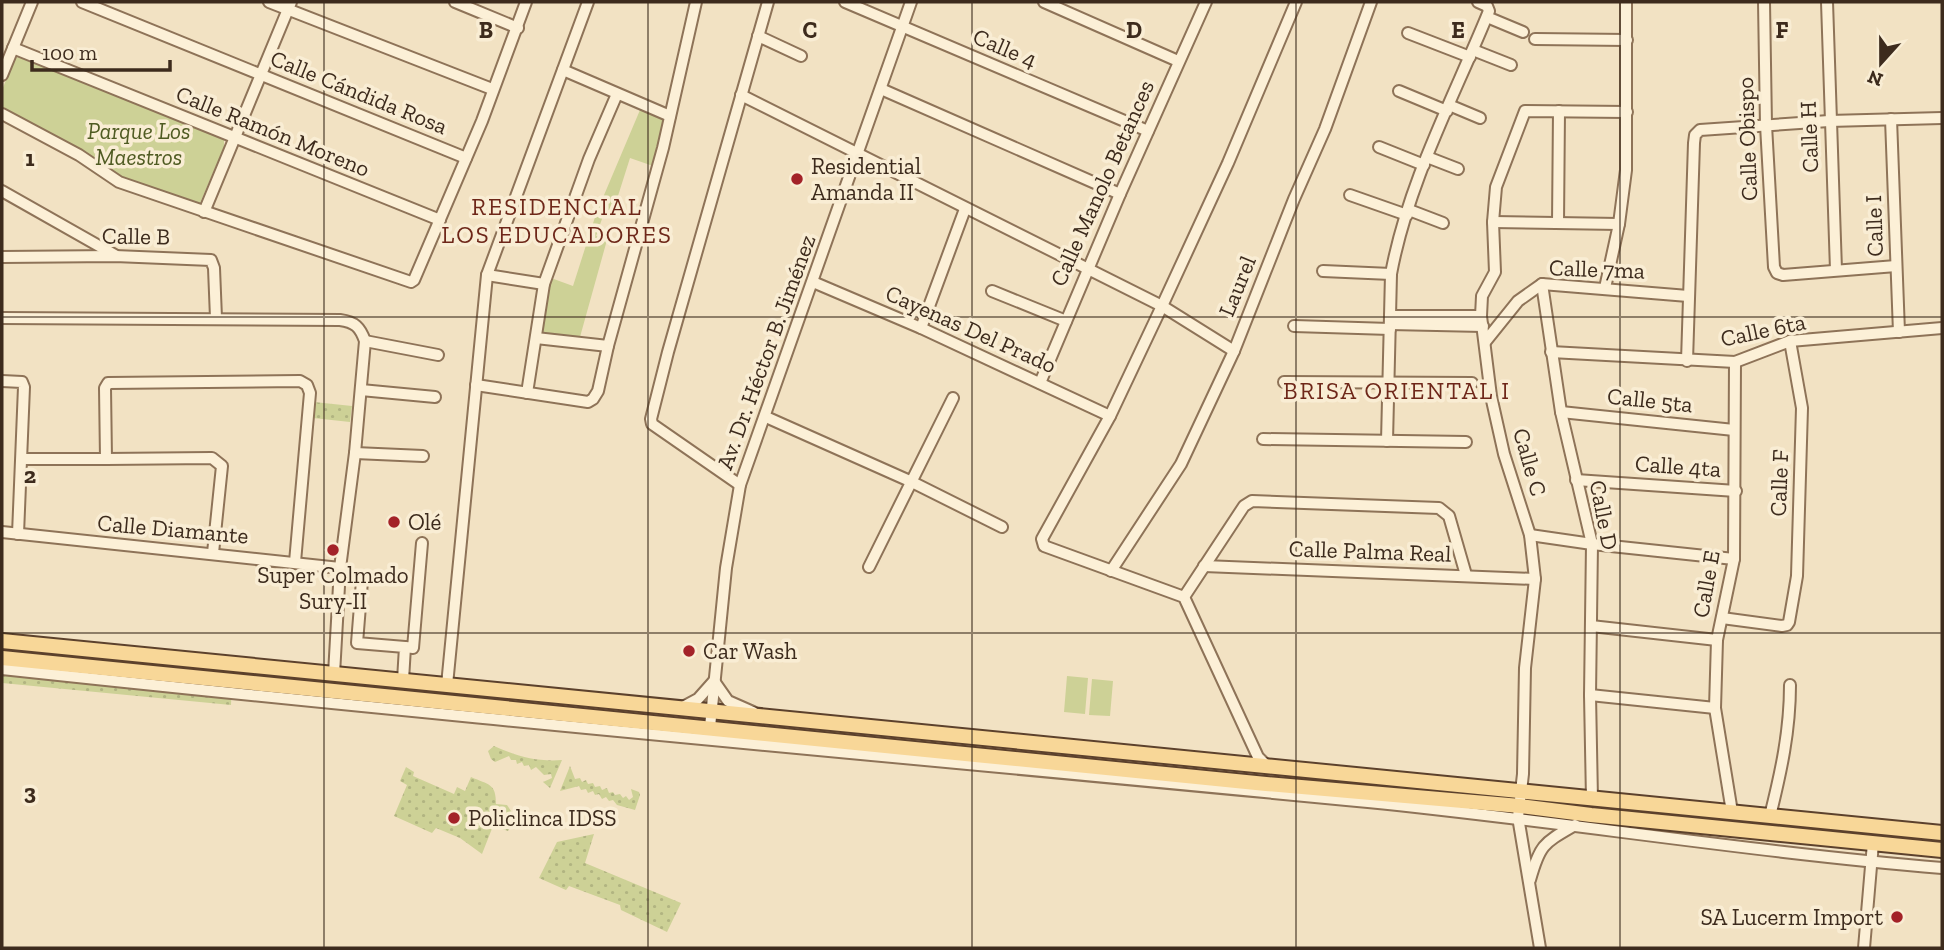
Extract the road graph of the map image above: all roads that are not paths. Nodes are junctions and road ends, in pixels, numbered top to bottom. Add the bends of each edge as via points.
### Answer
1 (32, 2) edge
2 (82, 2) edge
3 (269, 2) edge
4 (455, 2) edge
5 (526, 2) edge
6 (588, 2) edge
7 (683, 2) edge
8 (768, 2) edge
9 (845, 2) edge
10 (911, 2) edge
11 (1044, 2) edge
12 (1206, 2) edge
13 (1296, 2) edge
14 (1371, 2) edge
15 (1478, 2) edge
16 (1626, 2) edge
17 (1764, 2) edge
18 (1827, 2) edge
19 (695, 4) edge
20 (290, 6) edge
21 (1487, 17) junction
22 (518, 28) junction
23 (902, 28) junction
24 (1523, 32) dead end
25 (1408, 33) dead end
26 (758, 36) junction
27 (1535, 39) dead end
28 (1628, 40) junction
29 (13, 48) junction
30 (1471, 54) junction
31 (801, 56) dead end
32 (1178, 61) junction
33 (1511, 65) dead end
34 (563, 70) junction
35 (2, 75) edge
36 (262, 76) junction
37 (492, 89) junction
38 (881, 89) junction
39 (1399, 91) dead end
40 (617, 94) junction
41 (741, 95) junction
42 (1448, 108) junction
43 (1559, 111) junction
44 (1627, 112) junction
45 (2, 114) edge
46 (670, 116) junction
47 (1480, 118) dead end
48 (1942, 118) edge
49 (1891, 119) junction
50 (1829, 121) junction
51 (1766, 125) junction
52 (1148, 131) junction
53 (234, 138) junction
54 (1379, 147) dead end
55 (857, 154) junction
56 (466, 158) junction
57 (1425, 161) junction
58 (1458, 169) dead end
59 (1120, 194) junction
60 (5, 195) edge
61 (1350, 195) dead end
62 (965, 209) junction
63 (204, 212) junction
64 (1408, 213) junction
65 (440, 220) junction
66 (1493, 222) junction
67 (1443, 223) dead end
68 (1558, 223) junction
69 (1619, 224) junction
70 (115, 256) junction
71 (2, 257) edge
72 (1896, 266) junction
73 (1088, 268) junction
74 (1836, 270) junction
75 (1323, 271) dead end
76 (1391, 274) junction
77 (487, 275) junction
78 (813, 282) junction
79 (544, 284) junction
80 (1542, 284) junction
81 (1605, 288) junction
82 (992, 291) dead end
83 (1688, 296) junction
84 (1163, 306) junction
85 (2, 318) edge
86 (216, 318) junction
87 (1066, 321) junction
88 (1482, 321) junction
89 (1390, 323) junction
90 (1294, 326) dead end
91 (921, 328) junction
92 (1942, 328) edge
93 (1899, 332) junction
94 (536, 338) junction
95 (365, 341) junction
96 (1790, 341) junction
97 (1485, 342) junction
98 (608, 346) junction
99 (1234, 351) junction
100 (1551, 352) junction
101 (439, 355) dead end
102 (1687, 361) junction
103 (1735, 362) junction
104 (2, 382) edge
105 (1284, 382) dead end
106 (1389, 382) junction
107 (1040, 383) junction
108 (1472, 383) dead end
109 (476, 385) junction
110 (362, 390) junction
111 (527, 393) junction
112 (435, 397) dead end
113 (953, 398) dead end
114 (1561, 412) junction
115 (1110, 416) junction
116 (766, 417) junction
117 (1734, 430) junction
118 (1263, 439) dead end
119 (1387, 441) junction
120 (1466, 442) dead end
121 (355, 453) junction
122 (423, 456) dead end
123 (106, 458) junction
124 (22, 459) junction
125 (1576, 480) junction
126 (912, 482) junction
127 (740, 485) junction
128 (1736, 491) junction
129 (1003, 527) dead end
130 (2, 533) edge
131 (18, 534) junction
132 (1530, 535) junction
133 (422, 543) dead end
134 (1592, 544) junction
135 (213, 553) junction
136 (1734, 559) junction
137 (295, 562) junction
138 (1204, 566) junction
139 (869, 567) dead end
140 (340, 568) junction
141 (1111, 571) junction
142 (1466, 575) junction
143 (1535, 579) junction
144 (362, 581) dead end
145 (1184, 597) junction
146 (1723, 618) junction
147 (1591, 626) junction
148 (1717, 640) junction
149 (2, 641) edge
150 (405, 647) junction
151 (2, 658) edge
152 (2, 668) edge
153 (334, 674) junction
154 (403, 680) junction
155 (714, 681) junction
156 (447, 685) junction
157 (1790, 685) dead end
158 (1590, 695) junction
159 (683, 707) junction
160 (1716, 708) junction
161 (712, 710) junction
162 (765, 716) junction
163 (710, 727) junction
164 (1268, 767) junction
165 (1522, 790) junction
166 (1592, 799) junction
167 (1519, 812) junction
168 (1731, 812) junction
169 (1770, 816) junction
170 (1575, 825) junction
171 (1942, 833) edge
172 (1873, 843) junction
173 (1942, 850) edge
174 (1872, 862) junction
175 (1942, 867) edge
176 (1530, 883) junction
177 (1540, 948) edge
178 (1864, 948) edge

1 - 29 street
2 - 36 street, Calle Cándida Rosa
3 - 20 street
4 - 22 street
5 - 22 street
6 - 34 street
7 - 19 street
8 - 26 street
9 - 23 street, Calle 4
10 - 23 street, Av. Dr. Héctor B. Jiménez
11 - 32 street
12 - 32 street, Calle Manolo Betances
13 - 84 street
14 - 99 street, Laurel
15 - 21 street via 1487,6
16 - 28 street
17 - 51 street, Calle Obispo
18 - 50 street, Calle H
19 - 46 street
20 - 36 street
20 - 37 street
21 - 24 street
21 - 30 street
22 - 37 street
23 - 38 street, Av. Dr. Héctor B. Jiménez
23 - 52 street, Calle 4
25 - 30 street
26 - 31 street
26 - 41 street
27 - 28 street
28 - 44 street
29 - 35 street
29 - 53 street, Calle Ramón Moreno
30 - 33 street
30 - 42 street
32 - 52 street, Calle Manolo Betances
34 - 40 street
34 - 77 street
36 - 53 street
36 - 56 street, Calle Cándida Rosa
37 - 56 street
38 - 55 street, Av. Dr. Héctor B. Jiménez
38 - 59 street
39 - 42 street
40 - 46 street
40 - 79 street
41 - 55 street
41 - 127 street via 651,422
42 - 47 street
42 - 57 street
43 - 44 street
43 - 66 street, Calle C via 1525,111 1496,187
43 - 68 street
44 - 69 street
45 - 63 street via 119,182
46 - 98 street
48 - 49 street
49 - 50 street
49 - 72 street, Calle I
50 - 51 street
50 - 74 street, Calle H
51 - 74 street, Calle Obispo via 1774,267 1783,275
51 - 83 street via 1700,130 1695,135
52 - 59 street, Calle Manolo Betances
53 - 63 street
53 - 65 street, Calle Ramón Moreno
54 - 57 street
55 - 62 street
55 - 78 street, Av. Dr. Héctor B. Jiménez
56 - 65 street
57 - 58 street
57 - 64 street
59 - 73 street, Calle Manolo Betances
60 - 70 street
61 - 64 street
62 - 73 street
62 - 91 street
63 - 65 street via 408,282 414,280
64 - 67 street
64 - 76 street
66 - 68 street
66 - 88 street, Calle C via 1495,272 1482,296
68 - 69 street
69 - 81 street
70 - 71 street, Calle B
70 - 86 street, Calle B via 211,260
72 - 74 street
72 - 93 street, Calle I
73 - 84 street
73 - 87 street, Calle Manolo Betances
75 - 76 street
76 - 89 street
77 - 79 street
77 - 109 street
78 - 91 street, Cayenas Del Prado
78 - 116 street, Av. Dr. Héctor B. Jiménez
79 - 94 street
80 - 81 street, Calle 7ma
80 - 97 street, Calle 7ma via 1518,301
80 - 100 street, Calle D
81 - 83 street, Calle 7ma
82 - 87 street
83 - 102 street
84 - 99 street
84 - 115 street
85 - 86 street
86 - 95 street via 350,321 359,327
87 - 107 street, Calle Manolo Betances
88 - 89 street
88 - 97 street, Calle C
89 - 90 street
89 - 106 street
91 - 107 street, Cayenas Del Prado
92 - 93 street, Calle 6ta
93 - 96 street, Calle 6ta
94 - 98 street
94 - 111 street
95 - 101 street
95 - 110 street
96 - 103 street, Calle 6ta
96 - 146 street, Calle F via 1802,408 1797,576 1787,625
97 - 132 street, Calle C via 1504,454
98 - 111 street via 593,399 587,402
99 - 141 street, Laurel via 1181,464
100 - 102 street, Calle 6ta
100 - 114 street, Calle D
102 - 103 street, Calle 6ta
103 - 117 street, Calle E
104 - 124 street via 22,382 24,387
105 - 106 street
106 - 108 street
106 - 119 street
107 - 115 street, Cayenas Del Prado
109 - 111 street
109 - 156 street
110 - 112 street
110 - 121 street
113 - 126 street
114 - 117 street, Calle 5ta
114 - 125 street, Calle D
115 - 141 street via 1042,539 1044,546
116 - 126 street
116 - 127 street, Av. Dr. Héctor B. Jiménez
117 - 128 street, Calle E
118 - 119 street
119 - 120 street
121 - 122 street
121 - 140 street
123 - 124 street
123 - 135 street via 218,461 222,466
123 - 137 street via 108,383 300,381 310,393
124 - 131 street
125 - 128 street, Calle 4ta
125 - 134 street, Calle D
126 - 129 street
126 - 139 street
127 - 155 street, Av. Dr. Héctor B. Jiménez
128 - 136 street, Calle E
130 - 131 street, Calle Diamante
131 - 135 street, Calle Diamante
132 - 134 street
132 - 143 street, Calle C
133 - 150 street via 413,648
134 - 136 street
134 - 147 street, Calle D
135 - 137 street, Calle Diamante
136 - 146 street, Calle E
137 - 140 street, Calle Diamante
138 - 142 street, Calle Palma Real
138 - 142 street via 1252,501 1439,508 1449,516
138 - 145 street
140 - 153 street
141 - 145 street
142 - 143 street, Calle Palma Real
143 - 165 street, Calle C via 1525,667
144 - 150 street via 357,643
145 - 164 street via 1258,757
146 - 148 street, Calle E
147 - 148 street
147 - 158 street, Calle D
148 - 160 street, Calle E
149 - 153 main road
150 - 154 street
151 - 163 main road
152 - 167 street via 255,696
153 - 154 main road
154 - 156 main road
155 - 159 street via 698,699
155 - 161 street, Av. Dr. Héctor B. Jiménez
155 - 162 street via 728,701
156 - 159 main road
157 - 169 street via 1786,747
158 - 160 street
158 - 166 street, Calle D
159 - 161 main road
160 - 168 street, Calle E
161 - 162 main road
161 - 163 street, Av. Dr. Héctor B. Jiménez
162 - 164 main road
163 - 167 main road
164 - 165 main road
165 - 166 main road
165 - 167 street, Calle C
166 - 168 main road
167 - 170 street
167 - 172 main road
167 - 176 street, Calle C
168 - 169 main road
169 - 171 main road
170 - 174 street
170 - 176 street via 1540,849
172 - 173 main road
172 - 174 street
174 - 175 street
174 - 178 street
176 - 177 street, Calle C

